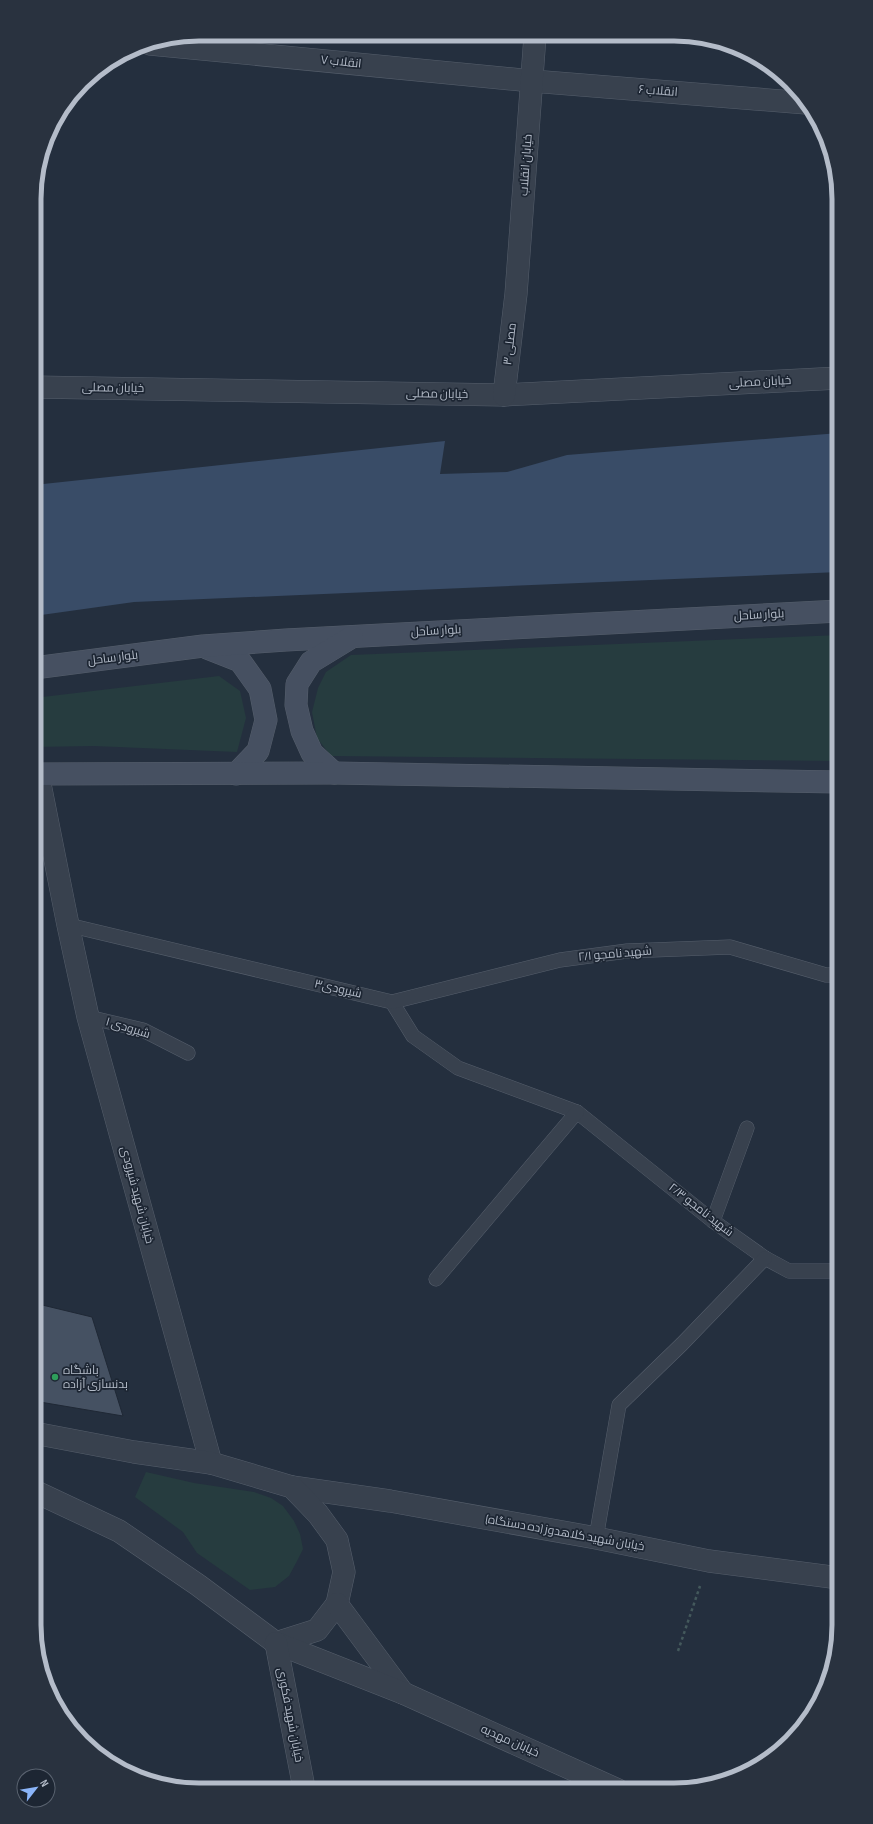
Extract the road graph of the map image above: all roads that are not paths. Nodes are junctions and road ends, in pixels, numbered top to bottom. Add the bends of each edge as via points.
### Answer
1 (535, 41) edge
2 (162, 45) edge
3 (532, 81) junction
4 (798, 102) edge
5 (516, 294) joint
6 (832, 378) edge
7 (41, 387) edge
8 (504, 395) junction
9 (832, 611) edge
10 (354, 635) junction
11 (202, 646) junction
12 (41, 667) edge
13 (334, 773) junction
14 (41, 774) edge
15 (236, 774) junction
16 (832, 782) edge
17 (41, 798) edge
18 (68, 925) junction
19 (832, 975) edge
20 (392, 1002) junction
21 (88, 1017) junction
22 (188, 1052) dead end
23 (577, 1112) junction
24 (747, 1128) dead end
25 (713, 1221) junction
26 (765, 1258) junction
27 (832, 1271) edge
28 (436, 1279) dead end
29 (41, 1434) edge
30 (211, 1463) junction
31 (292, 1486) junction
32 (41, 1494) edge
33 (596, 1538) junction
34 (832, 1577) edge
35 (337, 1604) junction
36 (276, 1643) junction
37 (403, 1693) junction
38 (303, 1783) edge
39 (602, 1783) edge

1 - 3 street, خیابان انقلاب
2 - 3 street, انقلاب ۷
3 - 4 street, انقلاب ۶
3 - 5 street, خیابان انقلاب
5 - 8 street, مصلی ۳
6 - 8 street, خیابان مصلی
7 - 8 street, خیابان مصلی
9 - 10 main road, بلوار ساحل
10 - 11 main road, بلوار ساحل
10 - 13 main road via 311,662 297,684 296,705 302,731 312,753
11 - 12 main road, بلوار ساحل
11 - 15 main road via 240,662 260,689 266,720 258,751
13 - 15 main road
13 - 16 main road
14 - 15 main road
17 - 18 street, خیابان شهید شیرودی
18 - 20 lane, شیرودی۳
18 - 21 street, خیابان شهید شیرودی
19 - 20 lane, شهید نامجو ۲/۱ via 730,947 626,951 560,960
20 - 23 lane via 413,1036 458,1068
21 - 22 lane, شیرودی ۱ via 143,1030
21 - 30 street, خیابان شهید شیرودی
23 - 25 lane, شهید نامجو ۲/۳
23 - 28 lane
24 - 25 lane
25 - 26 lane, شهید نامجو ۲/۳
26 - 27 lane, شهید نامجو ۲/۳ via 789,1271
26 - 33 lane via 620,1405
29 - 30 street, خیابان شهید کلاهدوز (ده دستگاه)
30 - 31 street, خیابان شهید کلاهدوز (ده دستگاه)
31 - 33 street, خیابان شهید کلاهدوز (ده دستگاه)
31 - 35 street via 318,1514 337,1540 344,1572
32 - 36 street, خیابان مهدیه via 119,1530
33 - 34 street, خیابان شهید کلاهدوز (ده دستگاه) via 709,1561
35 - 36 street via 317,1630
35 - 37 street
36 - 37 street, خیابان مهدیه
36 - 38 street, خیابان شهید فکوری
37 - 39 street, خیابان مهدیه

